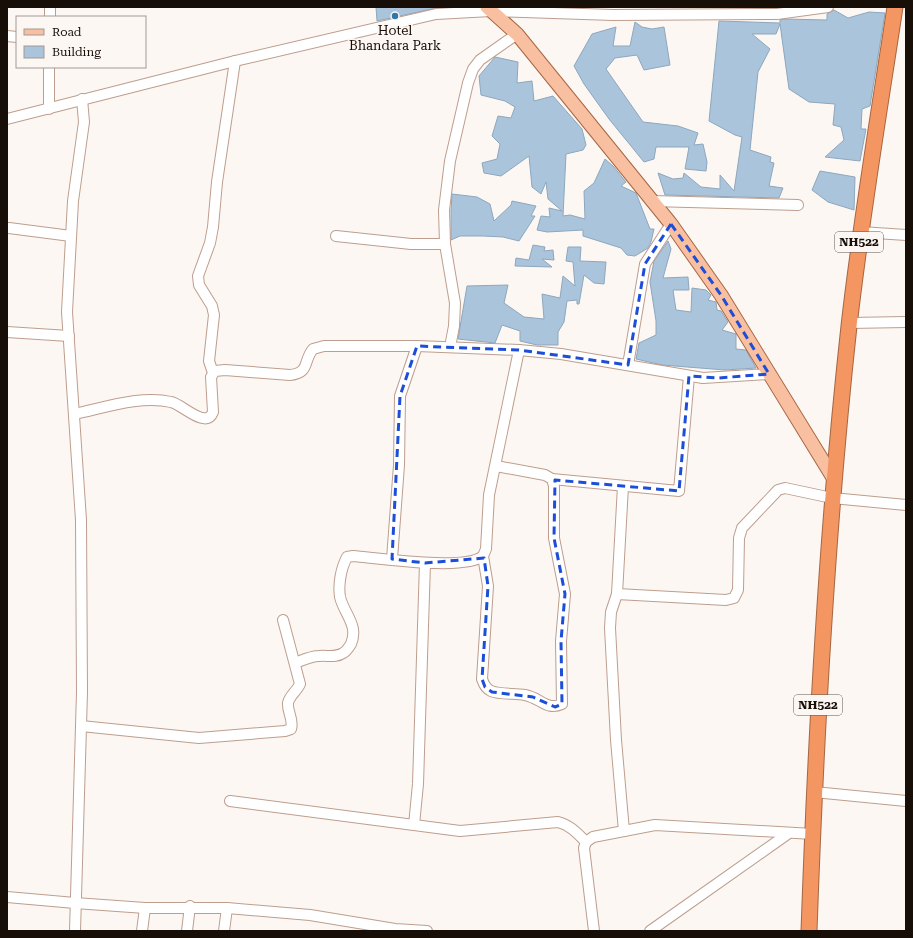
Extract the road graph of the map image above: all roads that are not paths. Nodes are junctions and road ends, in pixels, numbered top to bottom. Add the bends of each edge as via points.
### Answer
1 (828, 7) edge
2 (895, 7) edge
3 (489, 9) edge
4 (533, 9) edge
5 (778, 10) edge
6 (614, 11) edge
7 (517, 34) junction
8 (235, 61) junction
9 (49, 68) edge
10 (82, 99) junction
11 (49, 109) junction
12 (7, 119) edge
13 (651, 201) junction
14 (798, 205) dead end
15 (671, 224) junction
16 (9, 228) dead end
17 (861, 232) junction
18 (906, 234) edge
19 (71, 236) junction
20 (336, 236) dead end
21 (445, 244) junction
22 (906, 322) edge
23 (849, 323) junction
24 (7, 332) edge
25 (69, 336) junction
26 (417, 346) junction
27 (450, 347) junction
28 (519, 350) junction
29 (628, 365) junction
30 (213, 373) junction
31 (769, 374) junction
32 (690, 376) junction
33 (74, 414) junction
34 (496, 466) junction
35 (834, 478) junction
36 (552, 479) junction
37 (623, 486) junction
38 (832, 498) junction
39 (906, 505) edge
40 (483, 556) junction
41 (392, 559) junction
42 (425, 563) junction
43 (617, 594) junction
44 (283, 620) dead end
45 (295, 663) junction
46 (81, 726) junction
47 (814, 792) junction
48 (230, 801) dead end
49 (906, 802) edge
50 (414, 825) junction
51 (624, 831) junction
52 (789, 833) junction
53 (813, 834) junction
54 (586, 842) junction
55 (7, 897) edge
56 (75, 904) junction
57 (190, 906) junction
58 (145, 908) junction
59 (227, 908) junction
60 (75, 931) edge
61 (142, 931) edge
62 (187, 931) edge
63 (224, 931) edge
64 (427, 931) edge
65 (594, 931) edge
66 (650, 931) edge
67 (809, 931) edge

1 - 5 street
2 - 17 highway, NH522
3 - 4 street
3 - 7 main road
3 - 8 street via 436,14
4 - 6 street
5 - 6 street
7 - 13 main road
7 - 21 street via 480,60 470,75 450,161 444,210
8 - 10 street
8 - 30 street via 210,243 198,276 214,315 209,361
9 - 11 street
10 - 11 street
10 - 19 street via 84,122 75,179
11 - 12 street
13 - 14 street
13 - 15 main road
15 - 29 street via 645,264
15 - 31 main road via 720,295
16 - 19 street
17 - 18 street
17 - 23 highway, NH522
19 - 25 street
20 - 21 street via 411,244
21 - 27 street via 455,303
22 - 23 street
23 - 35 highway, NH522
24 - 25 street
25 - 33 street
26 - 27 street
26 - 30 street via 318,347 310,352 303,371 294,374 225,370
26 - 41 street via 400,396 399,465
27 - 28 street
28 - 29 street
28 - 34 street
29 - 32 street
30 - 33 street via 213,412 207,418 196,416 174,402 162,401 136,402
31 - 32 street via 718,378
31 - 35 main road
32 - 37 street via 679,492
33 - 46 street via 81,520
34 - 36 street via 545,475
34 - 40 street via 488,500 486,549
35 - 38 highway, NH522
36 - 37 street
36 - 40 street via 554,538 565,594 561,641 562,704 555,707 533,697 492,692 485,687 482,680 488,586
37 - 43 street
38 - 39 street
38 - 43 street via 785,488 778,490 742,528 739,538 738,590 734,598 726,600
38 - 47 highway, NH522
40 - 42 street via 472,562
41 - 42 street
41 - 45 street via 353,556 347,558 343,564 340,598 353,626 354,635 350,644 345,652 337,656 314,656
42 - 50 street via 418,784
43 - 51 street via 611,612 610,628
44 - 45 street
45 - 46 street via 300,684 290,698 288,705 293,723 291,729 285,731 199,738
46 - 56 street
47 - 49 street
47 - 53 highway, NH522
48 - 50 street
50 - 54 street via 460,831 558,822 573,828
51 - 52 street via 656,825
51 - 54 street via 593,837
52 - 53 street
52 - 66 street
53 - 67 highway, NH522
54 - 65 street via 584,848
55 - 56 street
56 - 58 street
56 - 60 street
57 - 58 street
57 - 59 street
57 - 62 street
58 - 61 street
59 - 63 street
59 - 64 street via 310,915 395,929

